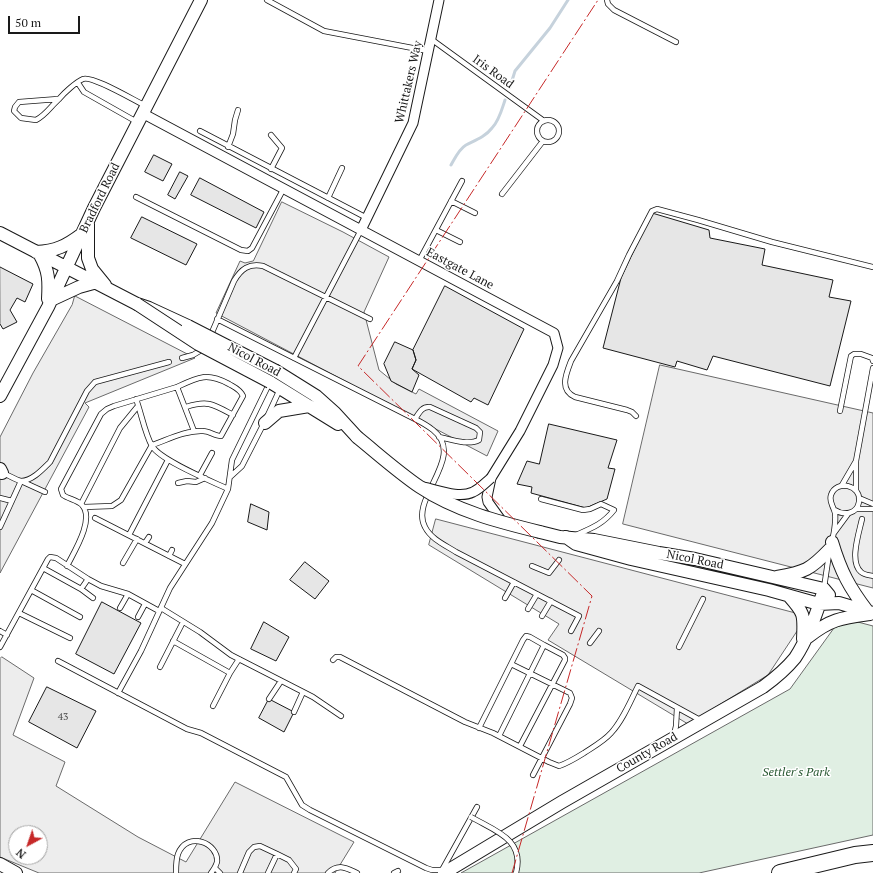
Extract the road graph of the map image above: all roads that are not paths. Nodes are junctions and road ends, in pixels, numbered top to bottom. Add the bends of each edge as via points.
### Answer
1 (201, 0) edge
2 (267, 0) edge
3 (439, 0) edge
4 (607, 0) edge
5 (431, 39) junction
6 (676, 42) dead end
7 (428, 51) junction
8 (78, 83) junction
9 (58, 99) junction
10 (238, 110) dead end
11 (142, 113) junction
12 (544, 121) junction
13 (200, 131) dead end
14 (271, 135) dead end
15 (543, 141) junction
16 (228, 147) junction
17 (342, 168) dead end
18 (271, 169) junction
19 (462, 181) dead end
20 (284, 188) junction
21 (502, 194) dead end
22 (136, 196) dead end
23 (328, 198) junction
24 (452, 201) junction
25 (475, 214) dead end
26 (367, 218) junction
27 (89, 221) junction
28 (361, 230) junction
29 (436, 230) junction
30 (0, 233) edge
31 (83, 233) junction
32 (460, 242) dead end
33 (38, 253) junction
34 (419, 261) junction
35 (66, 267) junction
36 (873, 267) edge
37 (102, 285) junction
38 (325, 298) junction
39 (50, 303) junction
40 (137, 304) junction
41 (217, 319) junction
42 (370, 319) dead end
43 (182, 358) dead end
44 (294, 358) junction
45 (873, 361) edge
46 (169, 362) dead end
47 (873, 368) edge
48 (276, 371) junction
49 (288, 378) junction
50 (270, 382) junction
51 (177, 386) junction
52 (281, 389) junction
53 (0, 396) edge
54 (136, 399) junction
55 (138, 406) junction
56 (310, 406) junction
57 (186, 407) junction
58 (840, 411) dead end
59 (233, 415) junction
60 (636, 416) dead end
61 (415, 419) junction
62 (265, 423) junction
63 (194, 431) junction
64 (357, 437) junction
65 (439, 437) junction
66 (152, 445) junction
67 (212, 452) dead end
68 (168, 460) junction
69 (856, 461) junction
70 (1, 471) edge
71 (202, 477) junction
72 (230, 477) junction
73 (491, 478) junction
74 (21, 481) junction
75 (178, 484) dead end
76 (842, 485) junction
77 (420, 487) junction
78 (228, 489) junction
79 (856, 490) junction
80 (45, 492) dead end
81 (0, 498) edge
82 (859, 498) junction
83 (541, 499) dead end
84 (12, 501) junction
85 (873, 504) edge
86 (82, 505) junction
87 (873, 508) edge
88 (856, 509) junction
89 (835, 510) junction
90 (848, 514) junction
91 (95, 518) dead end
92 (862, 519) dead end
93 (503, 523) junction
94 (0, 528) edge
95 (129, 535) junction
96 (148, 537) dead end
97 (568, 537) junction
98 (137, 539) junction
99 (832, 542) junction
100 (145, 543) junction
101 (172, 550) dead end
102 (169, 556) junction
103 (559, 560) dead end
104 (123, 563) dead end
105 (185, 564) junction
106 (67, 566) junction
107 (532, 566) dead end
108 (43, 568) junction
109 (873, 576) edge
110 (770, 578) junction
111 (88, 579) junction
112 (514, 582) junction
113 (81, 589) junction
114 (824, 589) junction
115 (31, 590) junction
116 (128, 594) junction
117 (537, 594) junction
118 (789, 596) junction
119 (93, 598) dead end
120 (505, 598) dead end
121 (702, 598) dead end
122 (551, 601) junction
123 (839, 603) junction
124 (145, 604) junction
125 (819, 604) junction
126 (120, 608) dead end
127 (528, 609) dead end
128 (160, 610) junction
129 (19, 613) junction
130 (871, 613) edge
131 (542, 616) dead end
132 (80, 617) dead end
133 (138, 617) dead end
134 (183, 622) junction
135 (0, 631) edge
136 (570, 631) dead end
137 (599, 632) dead end
138 (7, 635) junction
139 (70, 638) dead end
140 (173, 641) junction
141 (804, 642) junction
142 (590, 643) dead end
143 (544, 645) junction
144 (0, 647) edge
145 (679, 647) dead end
146 (239, 659) junction
147 (333, 660) dead end
148 (58, 661) dead end
149 (511, 664) junction
150 (160, 667) dead end
151 (230, 673) junction
152 (530, 674) junction
153 (281, 681) junction
154 (552, 685) junction
155 (303, 692) junction
156 (118, 693) junction
157 (269, 699) dead end
158 (214, 706) dead end
159 (677, 708) junction
160 (294, 712) dead end
161 (341, 716) dead end
162 (702, 721) junction
163 (479, 728) junction
164 (499, 736) junction
165 (672, 739) junction
166 (520, 746) junction
167 (542, 758) junction
168 (533, 775) dead end
169 (477, 807) dead end
170 (471, 817) junction
171 (873, 853) edge
172 (277, 854) junction
173 (0, 865) edge
174 (215, 868) junction
175 (329, 872) edge
176 (443, 872) edge
177 (16, 873) edge
178 (176, 873) edge
179 (211, 873) edge
180 (220, 873) edge
181 (240, 873) edge
182 (268, 873) edge
183 (294, 873) edge
184 (357, 873) edge
185 (516, 873) edge
186 (780, 873) edge

1 - 11 main road, Bradford Road
2 - 7 lane via 324,31
3 - 5 street, Whittakers Way
4 - 6 lane via 614,10
5 - 7 street, Whittakers Way
5 - 12 lane, Iris Road
7 - 26 street, Whittakers Way via 413,123
8 - 9 lane
8 - 11 lane via 84,92
8 - 11 lane via 83,79 93,80
9 - 9 lane via 36,120 21,118 14,111 19,102
10 - 16 lane
11 - 20 street, Eastgate Lane
11 - 27 main road, Bradford Road
12 - 15 lane via 537,130
12 - 15 lane via 550,120 559,130 555,140
13 - 16 lane
14 - 18 lane via 282,148
15 - 21 lane
16 - 18 lane
17 - 23 lane
18 - 23 lane
19 - 24 lane
20 - 22 lane via 248,251
20 - 28 street, Eastgate Lane
23 - 26 lane
24 - 25 lane
24 - 29 lane
26 - 28 street, Whittakers Way
27 - 31 main road, Bradford Road
27 - 37 main road via 88,258
28 - 34 street, Eastgate Lane
28 - 38 lane
29 - 32 lane
29 - 34 lane
30 - 33 main road, Nicol Road
31 - 33 main road via 61,248
31 - 35 main road, Bradford Road
33 - 35 main road, Nicol Road
33 - 39 main road via 46,266 50,281
34 - 73 street, Eastgate Lane via 554,333 558,348 555,359 520,431
35 - 37 main road, Nicol Road
35 - 39 main road, Bradford Road
36 - 60 lane via 772,242 657,209 652,211 617,281 571,361 565,388 575,397 627,410
37 - 39 main road via 79,287
37 - 40 main road, Nicol Road
38 - 41 lane via 263,266 251,265 239,272
38 - 42 lane
38 - 44 lane
39 - 53 main road, Bradford Road
40 - 48 main road, Nicol Road, bridge via 188,326
40 - 50 main road, Nicol Road, bridge via 198,344
41 - 43 lane via 203,348 193,355
41 - 44 lane
44 - 61 lane
45 - 58 lane via 872,358 861,354 851,356
46 - 74 lane via 96,382 84,396 50,462 34,477
47 - 69 lane
48 - 49 main road, Nicol Road
48 - 50 lane
49 - 52 lane
49 - 64 main road, Nicol Road via 335,412
50 - 52 main road, Nicol Road
50 - 72 lane via 232,460
51 - 54 lane
51 - 57 lane
51 - 59 lane via 202,377 219,379 238,389 243,396
52 - 56 main road, Nicol Road
52 - 62 lane
54 - 55 lane
54 - 86 lane via 107,409 101,414 62,487 61,492 66,497
55 - 66 lane
55 - 86 lane via 120,428
56 - 62 main road via 279,411
56 - 64 main road, Nicol Road
57 - 59 lane via 209,404
57 - 63 lane
59 - 63 lane via 221,436
61 - 65 lane via 434,430
61 - 65 lane via 425,406 480,432 479,440 475,443
62 - 72 lane via 242,466
63 - 66 lane
64 - 77 main road, Nicol Road, bridge
65 - 112 lane via 443,446 443,460 422,508 426,529 456,552
66 - 68 lane
66 - 86 lane via 121,500 112,506
67 - 71 lane
68 - 71 lane
68 - 95 lane
69 - 76 lane
69 - 79 lane
70 - 74 lane
71 - 75 lane via 196,482
71 - 78 lane
72 - 78 lane
73 - 77 street, Eastgate Lane, bridge via 479,489 468,494 458,495
73 - 93 street, bridge via 488,502
74 - 80 lane
74 - 84 lane
76 - 79 lane via 851,486
76 - 89 lane via 831,494 831,503
77 - 93 main road, Nicol Road, bridge via 458,507
78 - 105 lane via 212,522
79 - 82 lane
81 - 84 lane
82 - 85 lane
82 - 88 lane
83 - 97 lane via 583,510 601,504 614,510 602,523
84 - 94 lane
86 - 106 lane via 86,516 84,532
87 - 88 lane
88 - 90 lane
89 - 90 lane
89 - 99 lane
90 - 99 lane
91 - 95 lane
92 - 109 lane via 856,545 856,566 864,574
93 - 97 main road, Nicol Road, bridge
95 - 98 lane
96 - 100 lane
97 - 110 main road, Nicol Road via 695,559
97 - 118 main road, Nicol Road via 576,544
98 - 100 lane
98 - 104 lane
99 - 110 main road via 815,565 793,574
99 - 114 lane
99 - 130 main road via 846,580
100 - 102 lane
101 - 102 lane
102 - 105 lane
103 - 107 lane via 549,573
105 - 128 lane
106 - 108 lane via 50,557
106 - 111 lane
108 - 113 lane
108 - 115 lane
110 - 114 main road, Nicol Road
111 - 113 lane
111 - 116 lane
112 - 117 lane
112 - 120 lane
113 - 119 lane
114 - 123 main road
114 - 125 main road, County Road
115 - 129 lane
115 - 132 lane
116 - 124 lane
116 - 126 lane
117 - 122 lane
117 - 127 lane
118 - 125 main road, Nicol Road
118 - 141 main road via 801,610 804,618
121 - 145 lane
122 - 131 lane
122 - 136 lane via 579,616
123 - 125 main road, Nicol Road
123 - 130 main road
124 - 128 lane
124 - 133 lane
125 - 141 main road, County Road
128 - 134 lane
128 - 156 lane
129 - 138 lane
129 - 139 lane
130 - 141 main road via 833,621 822,626
134 - 140 lane
134 - 146 lane
135 - 138 lane
137 - 142 lane
138 - 144 lane
140 - 150 lane
140 - 151 lane
141 - 162 main road, County Road via 786,667 763,687
143 - 149 lane via 526,636
143 - 152 lane
143 - 154 lane via 566,658
146 - 151 lane
146 - 153 lane
147 - 163 lane via 340,657
148 - 156 lane
149 - 152 lane
149 - 163 lane
151 - 158 lane
152 - 154 lane
152 - 164 lane
153 - 155 lane
153 - 157 lane
154 - 166 lane
154 - 167 lane via 570,693 572,698
155 - 160 lane
155 - 161 lane
156 - 176 lane via 286,777 302,805 310,810 426,868
159 - 162 lane
159 - 165 lane
159 - 167 lane via 638,686 619,722 605,739 559,766
162 - 165 main road, County Road
163 - 164 lane
164 - 166 lane
165 - 176 main road, County Road
166 - 167 lane
167 - 168 lane
169 - 170 lane
170 - 176 lane
170 - 185 lane, bridge via 511,841 519,857
171 - 186 highway
172 - 181 lane via 260,846 254,847 249,852
172 - 182 lane
172 - 183 lane via 289,860 296,869
173 - 177 main road
174 - 178 lane via 217,859 211,848 198,841 192,841 187,842 177,855
174 - 179 lane
174 - 180 lane
175 - 184 lane via 337,867 343,867

